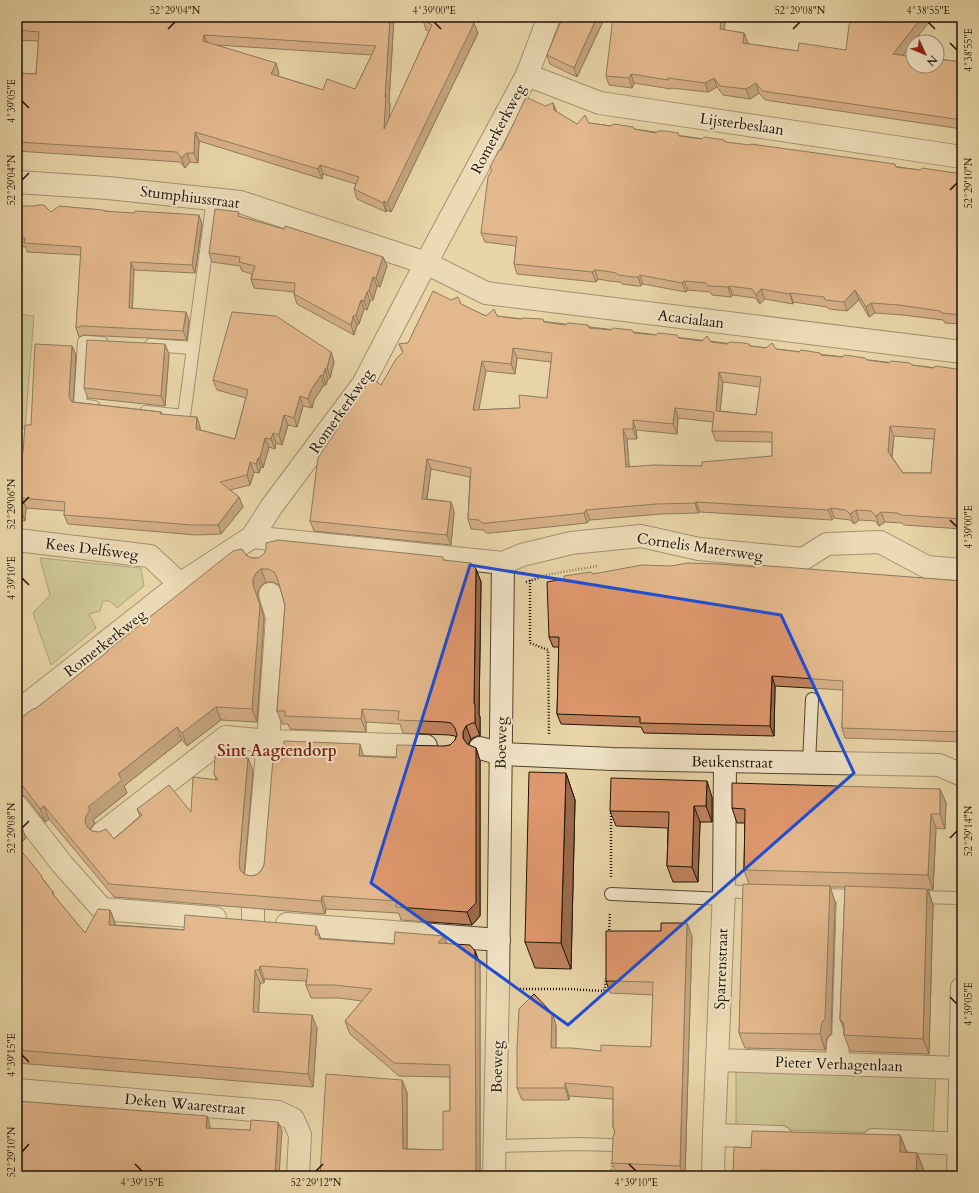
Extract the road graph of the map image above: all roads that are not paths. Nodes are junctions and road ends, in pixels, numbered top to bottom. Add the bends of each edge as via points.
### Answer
1 (549, 17) edge
2 (527, 75) junction
3 (962, 157) edge
4 (17, 182) edge
5 (213, 199) junction
6 (426, 263) junction
7 (116, 343) edge
8 (139, 345) edge
9 (193, 348) junction
10 (962, 352) edge
11 (102, 407) edge
12 (132, 410) edge
13 (252, 537) junction
14 (17, 540) edge
15 (259, 559) edge
16 (503, 563) junction
17 (962, 570) edge
18 (180, 584) junction
19 (270, 594) dead end
20 (812, 699) dead end
21 (17, 712) edge
22 (268, 741) junction
23 (449, 747) edge
24 (490, 751) junction
25 (725, 762) junction
26 (809, 763) junction
27 (962, 775) edge
28 (17, 806) edge
29 (102, 833) edge
30 (256, 876) edge
31 (772, 893) edge
32 (611, 894) road end
33 (803, 894) edge
34 (724, 895) junction
35 (843, 896) junction
36 (875, 896) edge
37 (906, 897) edge
38 (962, 898) edge
39 (499, 940) junction
40 (962, 988) edge
41 (962, 1018) edge
42 (838, 1054) junction
43 (717, 1060) junction
44 (960, 1068) junction
45 (17, 1090) edge
46 (714, 1135) junction
47 (801, 1138) edge
48 (856, 1140) edge
49 (961, 1143) edge
50 (495, 1146) junction
51 (612, 1146) edge
52 (298, 1176) edge
53 (494, 1176) edge
54 (713, 1176) edge
55 (958, 1176) edge

1 - 2 street, Romerkerkweg
2 - 3 street, Lijsterbeslaan via 600,103
2 - 6 street, Romerkerkweg
4 - 5 street, Stumphiusstraat
5 - 6 street, Stumphiusstraat via 240,202
5 - 9 lane
6 - 10 street, Acacialaan via 486,293
6 - 13 street, Romerkerkweg via 363,384 272,506
7 - 11 lane via 84,342 80,405
8 - 9 lane
9 - 12 lane via 184,416
13 - 15 street
13 - 16 street
13 - 18 street, Romerkerkweg
14 - 18 street, Kees Delfsweg via 150,556
16 - 17 street, Cornelis Matersweg via 522,555 571,543 641,536 699,549 803,559 827,544 880,542 927,567
16 - 24 street, Boeweg
18 - 21 street, Romerkerkweg
19 - 22 street via 277,617
20 - 26 lane
22 - 23 street
22 - 29 street via 226,737
22 - 30 street
24 - 25 street, Beukenstraat via 612,760
24 - 39 street, Boeweg
25 - 26 street, Beukenstraat
25 - 34 street, Sparrenstraat
26 - 27 street, Beukenstraat via 939,765
28 - 39 street via 70,858 102,909 253,915
31 - 34 lane
32 - 34 lane
33 - 35 lane
34 - 43 street, Sparrenstraat
35 - 36 lane
35 - 42 lane
37 - 38 lane
39 - 50 street, Boeweg
40 - 41 street
41 - 44 street
42 - 43 street, Pieter Verhagenlaan
42 - 44 street, Pieter Verhagenlaan
43 - 46 street, Sparrenstraat
44 - 49 street
45 - 52 street, Deken Waarestraat via 278,1112 293,1120 300,1135
46 - 47 street
46 - 54 street, Sparrenstraat
48 - 49 street
49 - 55 street
50 - 51 lane
50 - 53 street, Boeweg

